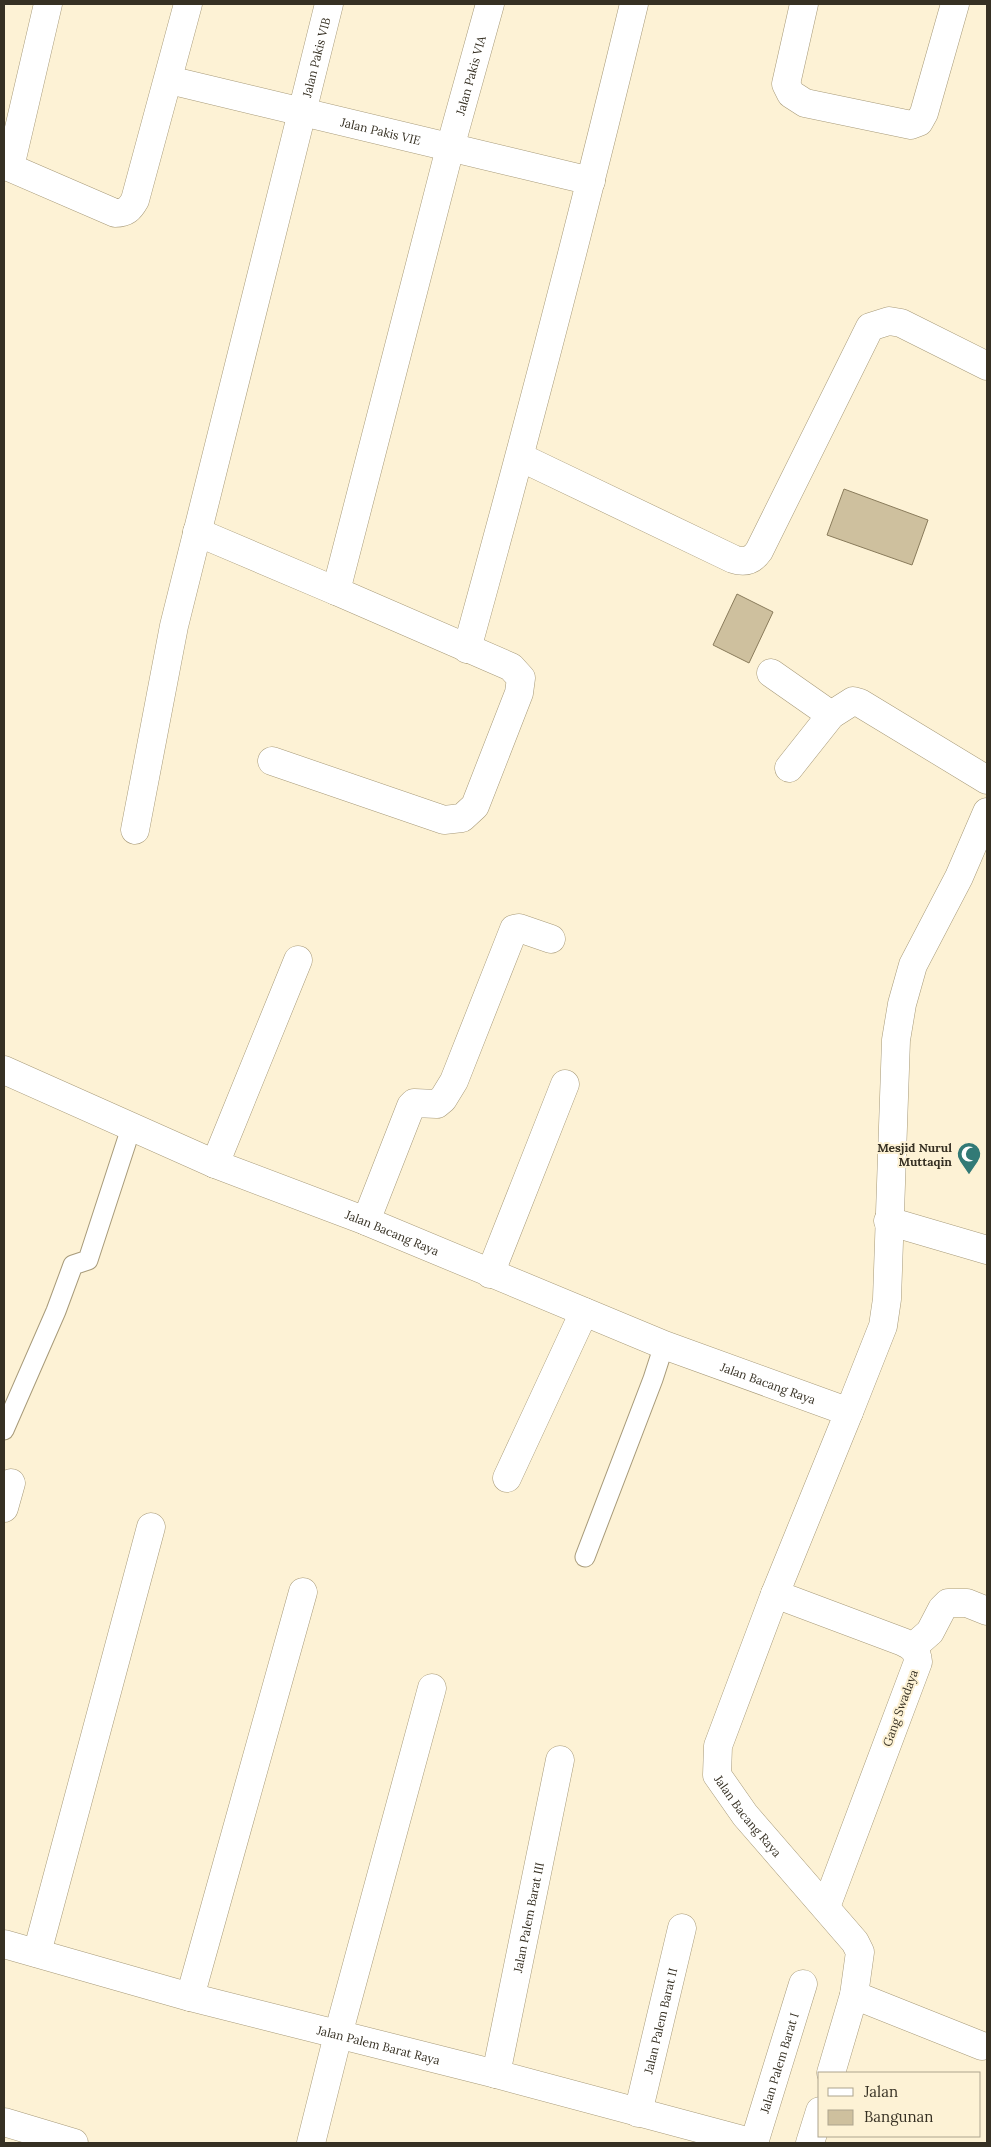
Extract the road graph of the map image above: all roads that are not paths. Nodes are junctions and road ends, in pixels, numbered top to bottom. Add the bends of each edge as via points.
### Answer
1 (48, 4) edge
2 (188, 4) edge
3 (329, 4) edge
4 (490, 4) edge
5 (634, 4) edge
6 (804, 4) edge
7 (955, 4) edge
8 (169, 80) junction
9 (302, 111) junction
10 (450, 148) junction
11 (7, 166) edge
12 (591, 181) junction
13 (987, 366) edge
14 (520, 457) junction
15 (197, 532) junction
16 (336, 591) junction
17 (467, 649) junction
18 (771, 673) dead end
19 (831, 715) junction
20 (272, 761) dead end
21 (789, 768) dead end
22 (987, 780) edge
23 (987, 812) edge
24 (135, 830) dead end
25 (551, 939) dead end
26 (298, 960) dead end
27 (4, 1070) edge
28 (565, 1084) dead end
29 (131, 1128) junction
30 (215, 1164) junction
31 (366, 1221) junction
32 (888, 1221) junction
33 (987, 1250) edge
34 (490, 1274) junction
35 (584, 1312) junction
36 (664, 1345) junction
37 (849, 1412) junction
38 (4, 1430) edge
39 (507, 1478) dead end
40 (11, 1482) dead end
41 (4, 1508) edge
42 (151, 1527) dead end
43 (585, 1557) dead end
44 (303, 1592) dead end
45 (775, 1594) junction
46 (987, 1611) edge
47 (913, 1647) junction
48 (432, 1688) dead end
49 (560, 1760) dead end
50 (826, 1907) junction
51 (682, 1928) dead end
52 (4, 1944) edge
53 (37, 1953) junction
54 (803, 1984) dead end
55 (854, 1995) junction
56 (190, 1998) junction
57 (338, 2035) junction
58 (982, 2046) dead end
59 (831, 2072) edge
60 (496, 2074) junction
61 (638, 2113) junction
62 (818, 2117) edge
63 (4, 2122) edge
64 (74, 2143) edge
65 (311, 2143) edge
66 (754, 2143) edge
67 (810, 2143) edge

1 - 11 street
2 - 8 street
3 - 9 street, Jalan Pakis VIB
4 - 10 street, Jalan Pakis VIA
5 - 12 street
6 - 7 street via 787,89 805,103 907,125 918,122 924,113
8 - 9 street, Jalan Pakis VIE
8 - 11 street via 135,200 129,210 115,213
9 - 10 street, Jalan Pakis VIE
9 - 15 street, Jalan Pakis VIB
10 - 12 street, Jalan Pakis VIE
10 - 16 street, Jalan Pakis VIA
12 - 14 street
13 - 14 street via 901,323 889,322 870,327 759,551 748,561 733,559
14 - 17 street
15 - 16 street
15 - 24 street, Jalan Pakis VIB via 174,626
16 - 17 street
17 - 20 street via 511,667 521,678 519,693 474,806 462,818 444,820
18 - 19 street
19 - 21 street
19 - 22 street via 853,701 860,703
23 - 32 street via 959,877 913,965 902,1004 896,1040
25 - 31 street via 520,928 514,930 454,1081 437,1104 414,1103 411,1106
26 - 30 street
27 - 29 street, Jalan Bacang Raya
28 - 34 street
29 - 30 street, Jalan Bacang Raya
29 - 38 lane via 88,1260 73,1265
30 - 31 street, Jalan Bacang Raya
31 - 34 street, Jalan Bacang Raya
32 - 33 street
32 - 37 street via 887,1299 883,1326
34 - 35 street, Jalan Bacang Raya
35 - 36 street, Jalan Bacang Raya
35 - 39 street
36 - 37 street, Jalan Bacang Raya
36 - 43 lane via 654,1379
37 - 45 street, Jalan Bacang Raya
40 - 41 street
42 - 53 street
44 - 56 street
45 - 47 street
45 - 50 street, Jalan Bacang Raya via 718,1746 717,1775 745,1815
46 - 47 street via 967,1603 948,1603 930,1632
47 - 50 street, Gang Swadaya via 918,1662
48 - 57 street
49 - 60 street, Jalan Palem Barat III
50 - 55 street, Jalan Bacang Raya via 860,1952
51 - 61 street, Jalan Palem Barat II
52 - 53 street, Jalan Palem Barat Raya
53 - 56 street, Jalan Palem Barat Raya
54 - 66 street, Jalan Palem Barat I
55 - 58 street
55 - 59 street, Jalan Bacang Raya
56 - 57 street, Jalan Palem Barat Raya
57 - 60 street, Jalan Palem Barat Raya
57 - 65 street
60 - 61 street, Jalan Palem Barat Raya
61 - 66 street, Jalan Palem Barat Raya
62 - 67 street
63 - 64 street

